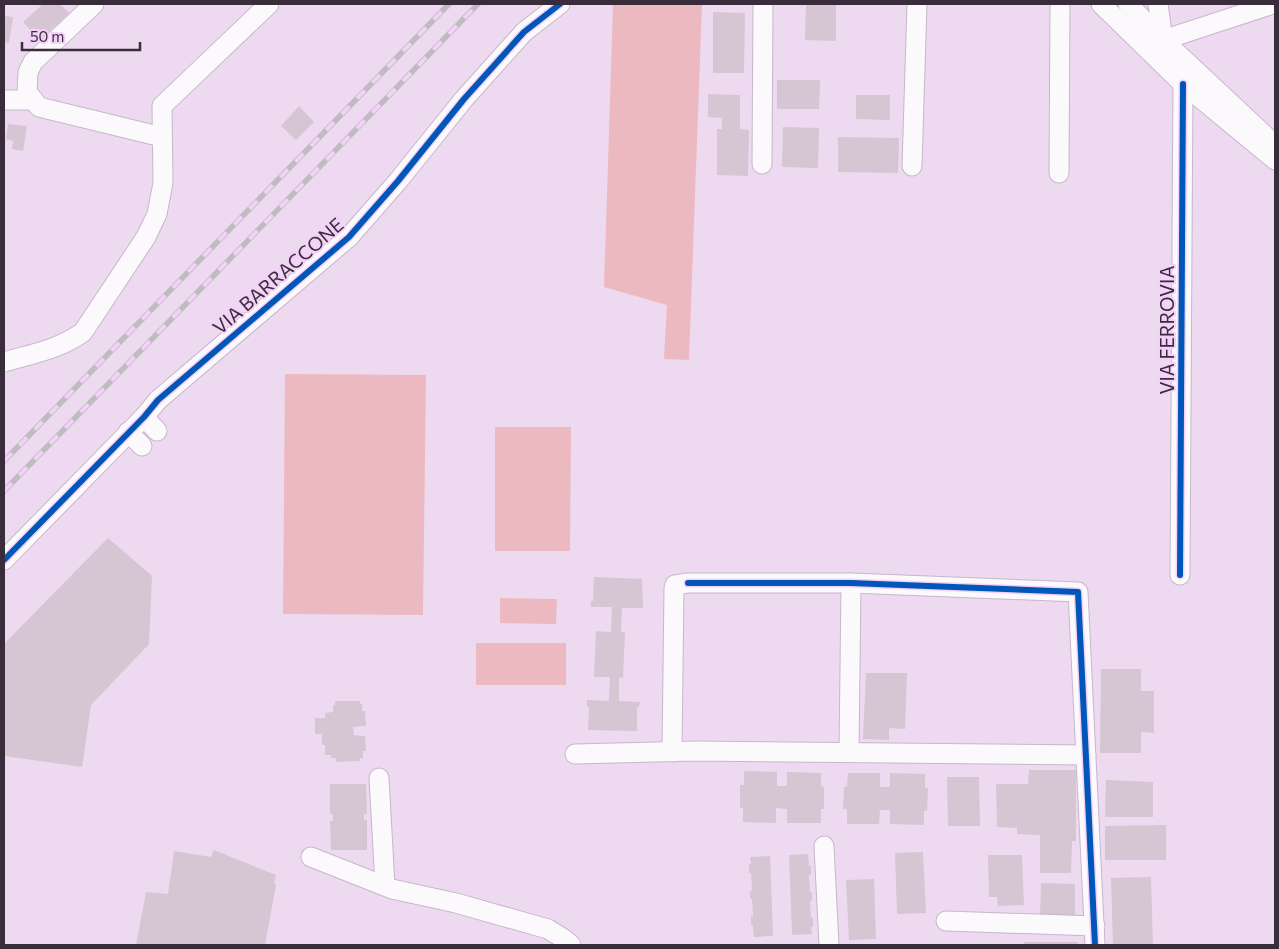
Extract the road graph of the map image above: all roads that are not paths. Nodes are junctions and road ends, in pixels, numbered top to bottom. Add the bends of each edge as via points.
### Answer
1 (94, 4) edge
2 (269, 4) edge
3 (560, 4) edge
4 (763, 4) edge
5 (917, 4) edge
6 (1060, 4) edge
7 (1101, 4) edge
8 (1128, 4) edge
9 (1158, 4) edge
10 (1273, 4) edge
11 (1163, 40) junction
12 (1183, 84) junction
13 (4, 100) edge
14 (33, 100) junction
15 (162, 137) junction
16 (1275, 146) edge
17 (1275, 160) edge
18 (762, 164) dead end
19 (912, 166) dead end
20 (1059, 173) dead end
21 (4, 362) edge
22 (144, 417) junction
23 (157, 431) dead end
24 (128, 432) junction
25 (142, 446) dead end
26 (4, 560) edge
27 (1180, 575) dead end
28 (851, 583) junction
29 (672, 752) junction
30 (849, 752) junction
31 (575, 754) dead end
32 (1086, 755) junction
33 (380, 778) dead end
34 (824, 846) dead end
35 (311, 857) dead end
36 (385, 886) junction
37 (946, 922) dead end
38 (1094, 926) junction
39 (570, 945) edge
40 (829, 945) edge
41 (1095, 945) edge

1 - 14 street via 33,62 28,72 27,92
2 - 15 street via 162,106
3 - 22 street, VIA BARRACCONE via 524,32 349,237 158,400
4 - 18 street
5 - 19 street
6 - 20 street
7 - 12 street
8 - 11 street
9 - 11 street
10 - 11 street
11 - 16 street
12 - 17 street
12 - 27 street, VIA FERROVIA
13 - 14 street
14 - 15 street via 39,107
15 - 21 street via 163,183 156,214 146,237 83,332 59,346
22 - 23 street
22 - 24 street, VIA BARRACCONE
24 - 25 street
24 - 26 street, VIA BARRACCONE
28 - 29 street via 676,585
28 - 30 street
28 - 32 street via 1078,592
29 - 30 street
29 - 31 street
30 - 32 street
32 - 38 street
33 - 36 street
34 - 40 street
35 - 36 street
36 - 39 street via 548,929
37 - 38 street
38 - 41 street

